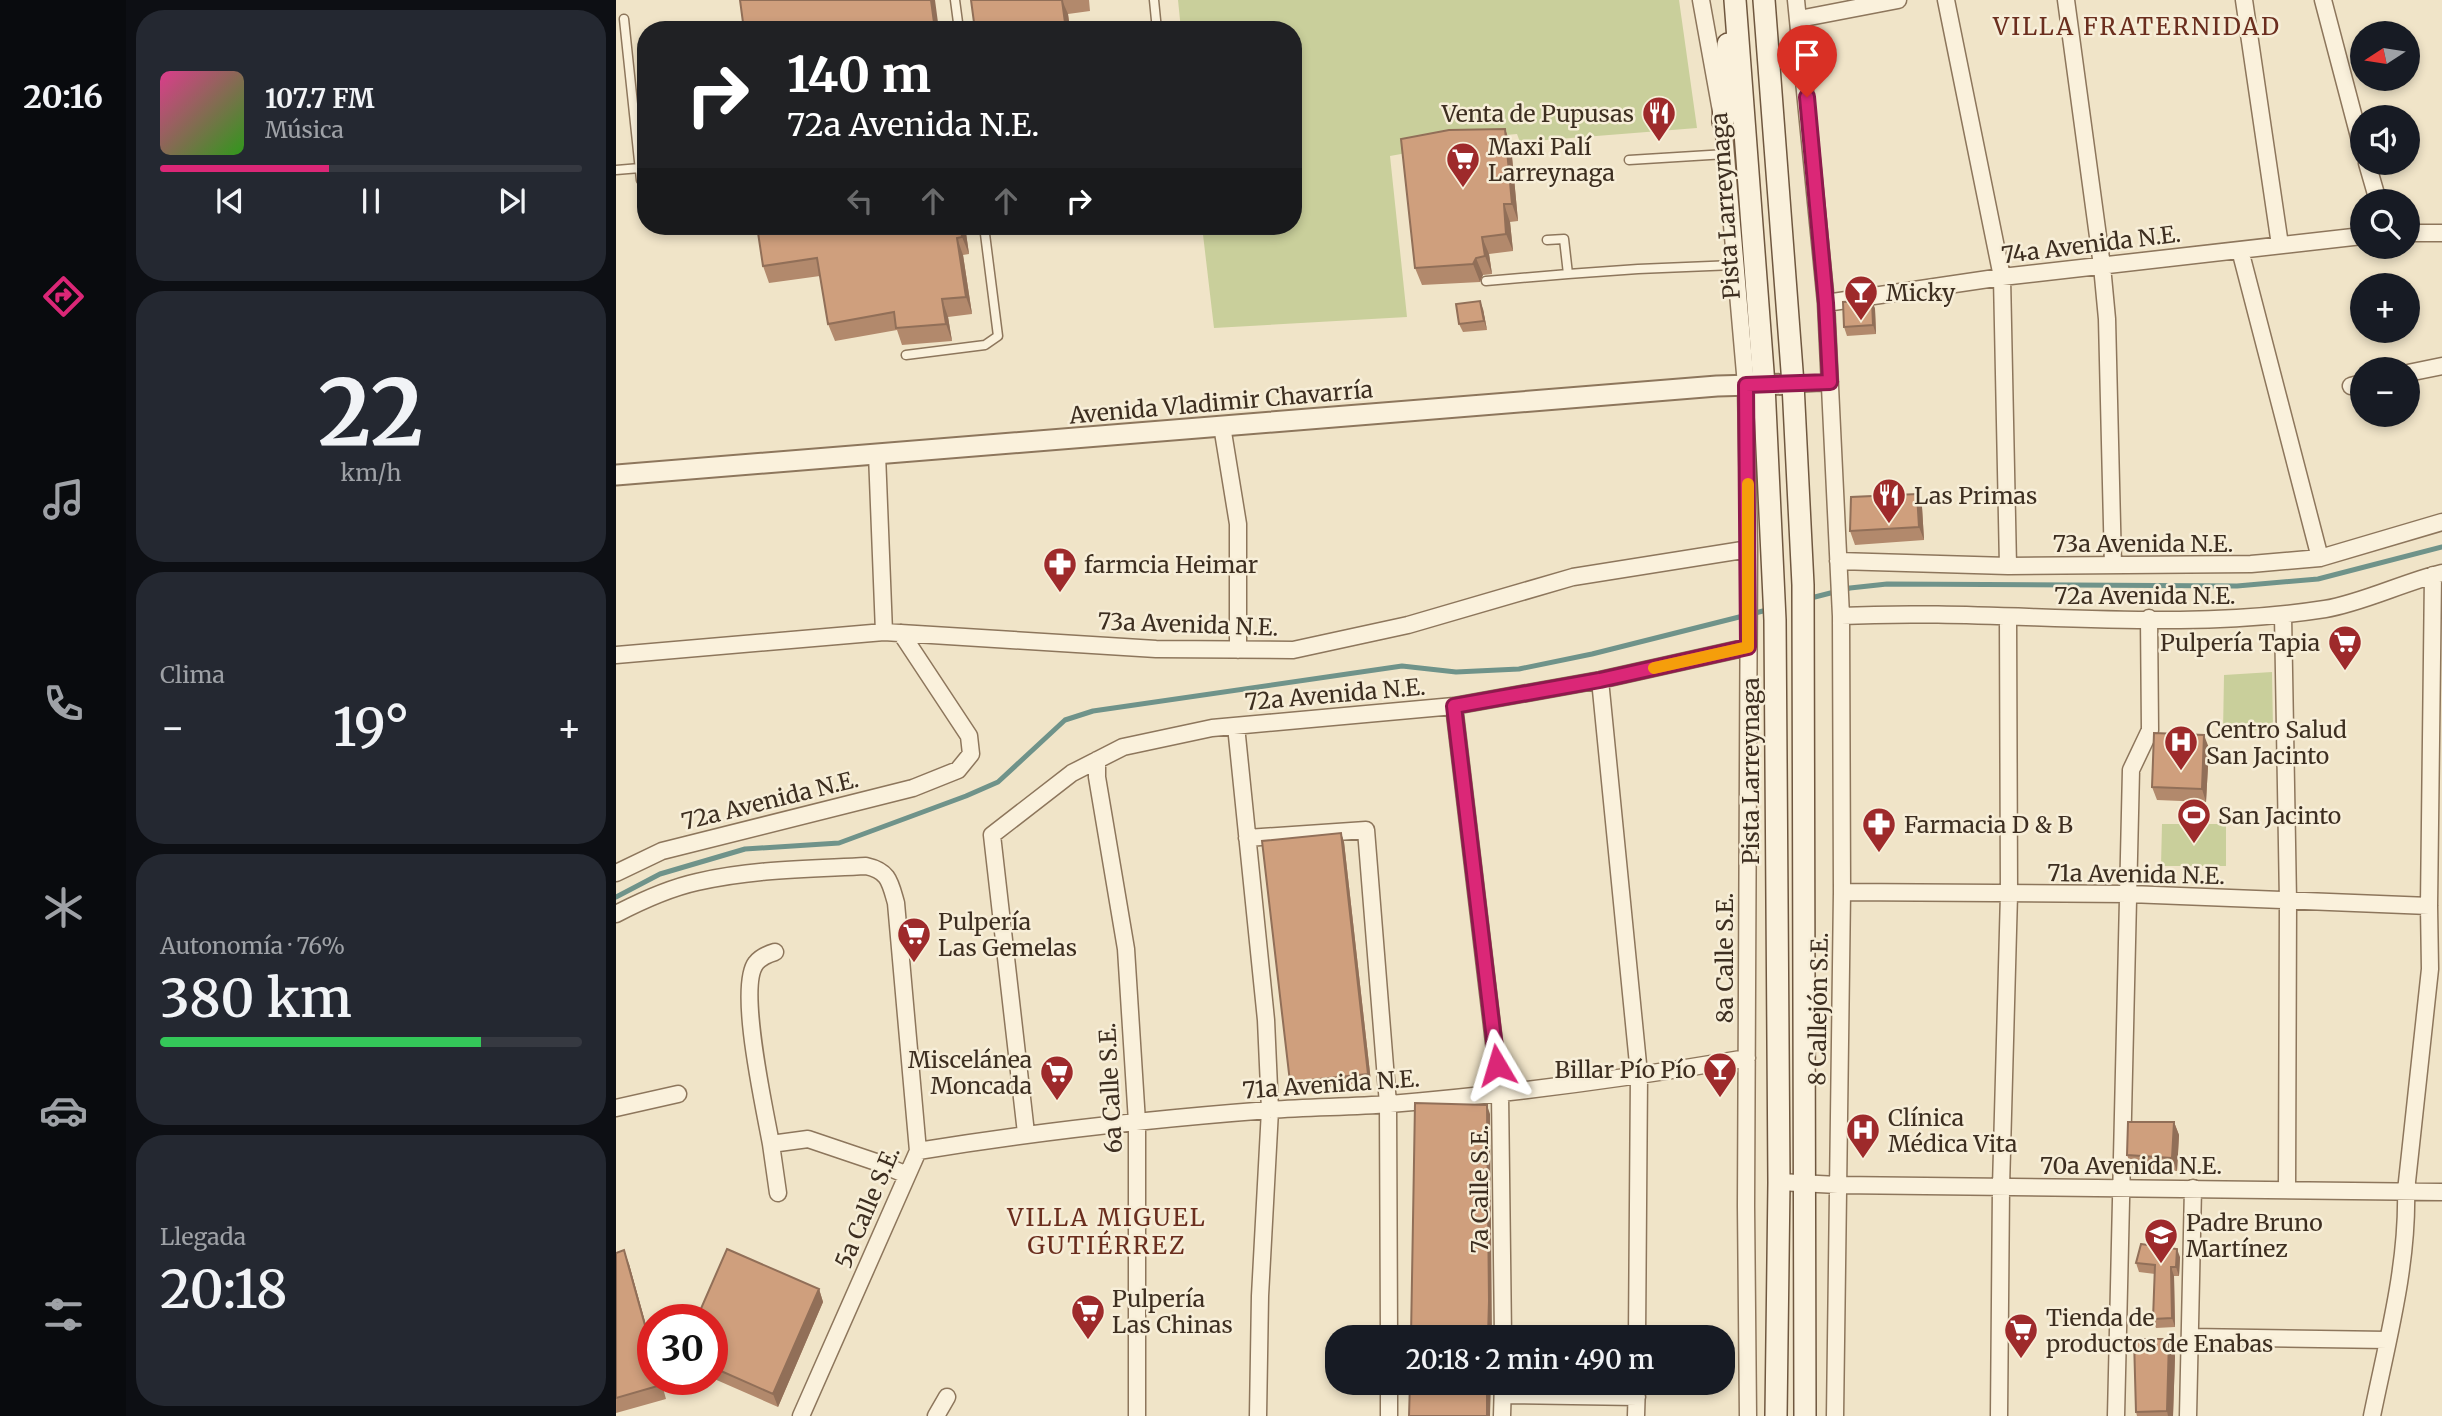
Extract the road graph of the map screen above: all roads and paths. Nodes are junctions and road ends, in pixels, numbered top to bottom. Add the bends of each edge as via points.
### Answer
1 (955, 0) edge
2 (1154, 0) edge
3 (1701, 0) edge
4 (1733, 0) edge
5 (1764, 0) edge
6 (1796, 0) edge
7 (1898, 0) edge
8 (1946, 0) edge
9 (2066, 0) edge
10 (2244, 0) edge
11 (2323, 0) edge
12 (624, 19) dead end
13 (1799, 19) junction
14 (958, 21) edge
15 (1156, 21) edge
16 (2351, 105) edge
17 (1723, 122) junction
18 (637, 140) edge
19 (1726, 155) junction
20 (1629, 160) dead end
21 (637, 168) edge
22 (616, 170) edge
23 (2420, 233) edge
24 (2442, 233) edge
25 (985, 235) edge
26 (2350, 237) edge
27 (1547, 240) dead end
28 (2280, 245) junction
29 (2240, 250) junction
30 (1734, 265) junction
31 (2102, 266) junction
32 (1568, 274) junction
33 (2002, 277) junction
34 (1486, 281) dead end
35 (1826, 303) junction
36 (906, 355) dead end
37 (2442, 366) edge
38 (2420, 371) edge
39 (1830, 382) junction
40 (1793, 384) junction
41 (1755, 385) junction
42 (1222, 426) junction
43 (877, 454) junction
44 (616, 475) edge
45 (2442, 522) edge
46 (1749, 550) junction
47 (2320, 558) junction
48 (2113, 565) junction
49 (2008, 566) junction
50 (1839, 567) junction
51 (2437, 574) edge
52 (1841, 606) junction
53 (2283, 615) junction
54 (2008, 617) junction
55 (2150, 618) junction
56 (884, 632) junction
57 (901, 633) junction
58 (1748, 640) junction
59 (1238, 650) junction
60 (616, 654) edge
61 (1600, 680) junction
62 (1454, 706) junction
63 (1236, 726) junction
64 (1097, 760) junction
65 (1247, 838) junction
66 (616, 873) edge
67 (1842, 892) junction
68 (2009, 894) junction
69 (2129, 894) junction
70 (2288, 901) junction
71 (2429, 906) junction
72 (616, 914) edge
73 (775, 952) dead end
74 (1747, 1058) junction
75 (1639, 1074) junction
76 (1500, 1093) junction
77 (678, 1094) dead end
78 (1388, 1104) junction
79 (616, 1108) edge
80 (1270, 1110) junction
81 (1137, 1122) junction
82 (1026, 1133) junction
83 (771, 1144) junction
84 (918, 1151) junction
85 (907, 1175) junction
86 (1779, 1182) junction
87 (1805, 1184) junction
88 (1838, 1185) junction
89 (2001, 1188) junction
90 (2120, 1188) junction
91 (2193, 1188) junction
92 (2287, 1190) junction
93 (2406, 1191) junction
94 (2442, 1192) edge
95 (778, 1193) dead end
96 (1389, 1325) edge
97 (1503, 1325) edge
98 (1637, 1325) edge
99 (2190, 1337) junction
100 (2387, 1340) junction
101 (1389, 1395) edge
102 (1503, 1395) edge
103 (1637, 1395) edge
104 (947, 1398) dead end
105 (801, 1416) edge
106 (936, 1416) edge
107 (1137, 1416) edge
108 (1258, 1416) edge
109 (1389, 1416) edge
110 (1502, 1416) edge
111 (1636, 1416) edge
112 (1748, 1416) edge
113 (1776, 1416) edge
114 (1805, 1416) edge
115 (1835, 1416) edge
116 (1999, 1416) edge
117 (2116, 1416) edge
118 (2188, 1416) edge
119 (2372, 1416) edge

1 - 14 lane
2 - 15 lane
3 - 17 street, 8a Calle S.E.
4 - 17 main road
4 - 41 main road, Pista Larreynaga
5 - 40 main road
6 - 13 street
7 - 13 street
8 - 33 street
9 - 31 street
10 - 28 street
11 - 16 street
12 - 18 lane
13 - 35 street
17 - 19 street, 8a Calle S.E.
19 - 20 lane
19 - 30 street, 8a Calle S.E.
21 - 22 lane
23 - 24 street
25 - 36 lane via 998,336 985,345
26 - 28 street, 74a Avenida N.E.
27 - 32 lane via 1564,239
28 - 29 street, 74a Avenida N.E.
29 - 31 street, 74a Avenida N.E.
29 - 47 street
30 - 32 lane via 1619,275
30 - 41 street, 8a Calle S.E.
31 - 33 street, 74a Avenida N.E.
31 - 48 street via 2108,319
32 - 34 lane
33 - 35 street, 74a Avenida N.E.
33 - 49 street
35 - 39 street
37 - 38 street
39 - 40 street, Avenida Vladimir Chavarría
39 - 50 street
40 - 41 street, Avenida Vladimir Chavarría
40 - 87 main road via 1803,585
41 - 42 street, Avenida Vladimir Chavarría
41 - 46 street, 8a Calle S.E.
41 - 86 main road, Pista Larreynaga via 1775,620
42 - 43 street, Avenida Vladimir Chavarría
42 - 59 street via 1237,524
43 - 44 street, Avenida Vladimir Chavarría
43 - 56 street
45 - 47 street, 73a Avenida N.E.
46 - 58 street, 8a Calle S.E.
46 - 59 street, 73a Avenida N.E. via 1573,577 1408,625 1293,650
47 - 48 street, 73a Avenida N.E. via 2251,564
48 - 49 street, 73a Avenida N.E.
49 - 50 street, 73a Avenida N.E.
50 - 52 street, 8 Callejón S.E.
51 - 53 street, 72a Avenida N.E. via 2329,609
51 - 71 street
52 - 54 street, 72a Avenida N.E.
52 - 67 street, 8 Callejón S.E.
53 - 55 street, 72a Avenida N.E. via 2222,620
53 - 70 street
54 - 55 street, 72a Avenida N.E.
54 - 68 street
55 - 69 street via 2150,730 2131,769
56 - 57 street, 73a Avenida N.E.
56 - 60 street, 73a Avenida N.E.
57 - 59 street, 73a Avenida N.E.
57 - 66 street, 72a Avenida N.E. via 969,736 971,754 958,770 913,788 662,851
58 - 61 street, 72a Avenida N.E.
58 - 74 street, 8a Calle S.E.
61 - 62 street, 72a Avenida N.E.
61 - 75 street
62 - 63 street, 72a Avenida N.E.
62 - 76 street, 7a Calle S.E.
63 - 64 street, 72a Avenida N.E. via 1123,747
63 - 65 street
64 - 81 street, 6a Calle S.E. via 1126,949
64 - 82 street, 72a Avenida N.E. via 1072,773 992,835
65 - 78 street via 1366,830
65 - 80 street via 1266,1020
67 - 68 street, 71a Avenida N.E.
67 - 88 street, 8 Callejón S.E.
68 - 69 street, 71a Avenida N.E.
68 - 89 street
69 - 70 street, 71a Avenida N.E.
69 - 90 street
70 - 71 street, 71a Avenida N.E.
70 - 92 street
71 - 93 street via 2430,970
72 - 84 street, 5a Calle S.E. via 696,882 767,871 880,869 896,903
73 - 83 street via 755,964 749,1010
74 - 75 street, 71a Avenida N.E.
74 - 112 street, 8a Calle S.E.
75 - 76 street, 71a Avenida N.E.
75 - 98 street
76 - 78 street, 71a Avenida N.E.
76 - 97 street, 7a Calle S.E.
77 - 79 street
78 - 80 street, 71a Avenida N.E.
78 - 96 street
80 - 81 street, 71a Avenida N.E.
80 - 108 street
81 - 82 street, 71a Avenida N.E.
81 - 107 street, 6a Calle S.E.
82 - 84 street, 71a Avenida N.E.
83 - 85 street via 807,1139
83 - 95 street
84 - 85 street, 5a Calle S.E.
85 - 105 street, 5a Calle S.E.
86 - 87 street, 70a Avenida N.E.
86 - 113 main road, Pista Larreynaga
87 - 88 street, 70a Avenida N.E.
87 - 114 main road
88 - 89 street, 70a Avenida N.E.
88 - 115 street, 8 Callejón S.E.
89 - 90 street, 70a Avenida N.E.
89 - 116 street
90 - 91 street, 70a Avenida N.E.
90 - 117 street
91 - 92 street, 70a Avenida N.E.
91 - 99 street
92 - 93 street, 70a Avenida N.E.
93 - 94 street, 70a Avenida N.E.
93 - 100 street via 2407,1226
99 - 100 street
99 - 118 street
100 - 119 street
101 - 109 street
102 - 110 street
103 - 111 street
104 - 106 street

